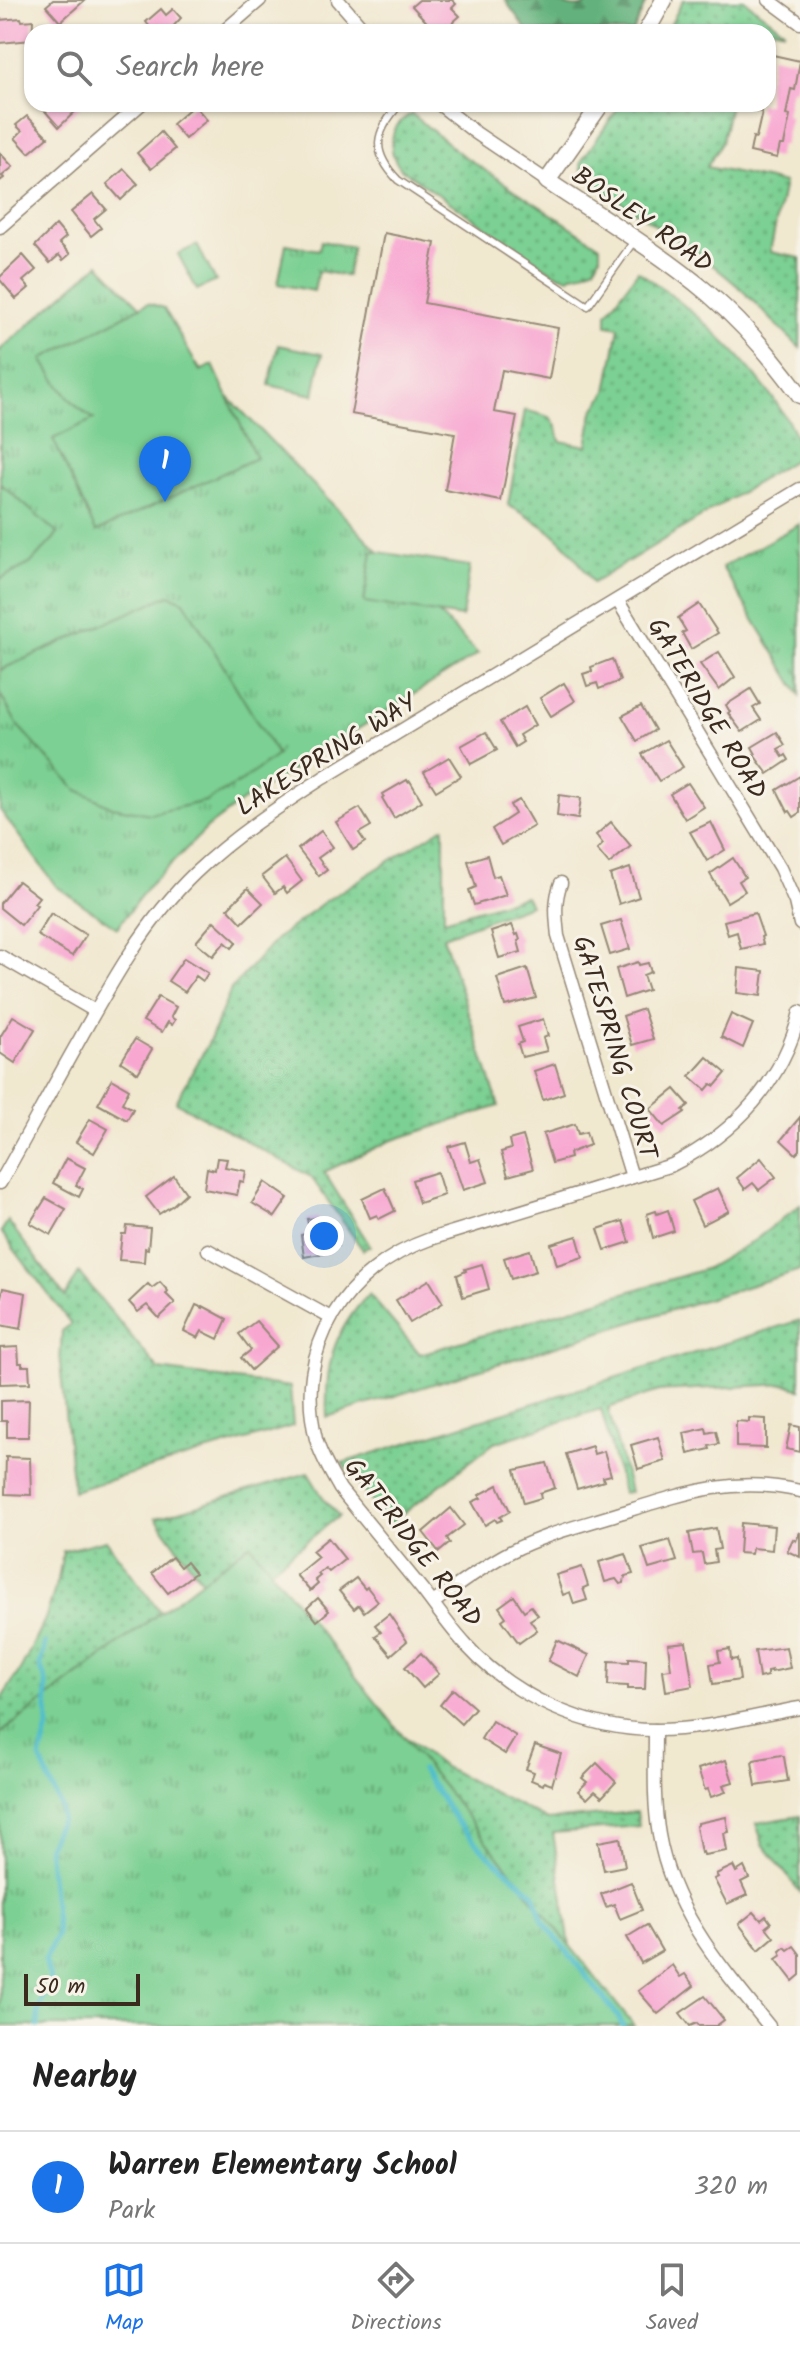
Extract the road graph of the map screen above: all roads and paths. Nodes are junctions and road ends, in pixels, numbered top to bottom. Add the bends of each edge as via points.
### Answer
1 (260, 0) edge
2 (338, 0) edge
3 (664, 0) edge
4 (769, 0) edge
5 (800, 23) edge
6 (232, 24) edge
7 (359, 24) edge
8 (650, 24) edge
9 (132, 112) edge
10 (393, 112) edge
11 (449, 112) edge
12 (595, 112) edge
13 (547, 181) junction
14 (0, 227) edge
15 (634, 240) junction
16 (800, 395) edge
17 (800, 489) edge
18 (618, 601) junction
19 (561, 883) dead end
20 (800, 924) edge
21 (0, 956) edge
22 (95, 1011) junction
23 (800, 1012) edge
24 (798, 1031) edge
25 (632, 1177) junction
26 (0, 1183) edge
27 (208, 1250) dead end
28 (331, 1318) junction
29 (800, 1491) edge
30 (433, 1603) junction
31 (800, 1708) edge
32 (655, 1730) junction
33 (769, 2026) edge

1 - 6 street
2 - 7 street
3 - 8 street
4 - 5 street
9 - 14 street
10 - 15 lane via 381,131 380,153 398,180 588,306
11 - 13 street, BOSLEY ROAD
12 - 13 street
13 - 15 street, BOSLEY ROAD
15 - 16 street, BOSLEY ROAD via 737,320
17 - 18 street, LAKESPRING WAY
18 - 20 street, GATERIDGE ROAD via 780,868
18 - 22 street, LAKESPRING WAY via 314,784 228,844 167,904
19 - 25 street, GATESPRING COURT via 555,911 558,936
21 - 22 street
22 - 26 street, LAKESPRING WAY
23 - 24 street, GATERIDGE ROAD
24 - 25 street, GATERIDGE ROAD via 779,1069 742,1117 699,1152
25 - 28 street, GATERIDGE ROAD via 408,1247 362,1279
27 - 28 street
28 - 30 street, GATERIDGE ROAD via 310,1385 311,1411 326,1466
29 - 30 street via 724,1485 689,1492 542,1537 476,1572
30 - 32 street, GATERIDGE ROAD via 466,1646 520,1690 585,1719
31 - 32 street, GATERIDGE ROAD
32 - 33 street via 659,1836 678,1895 702,1940

